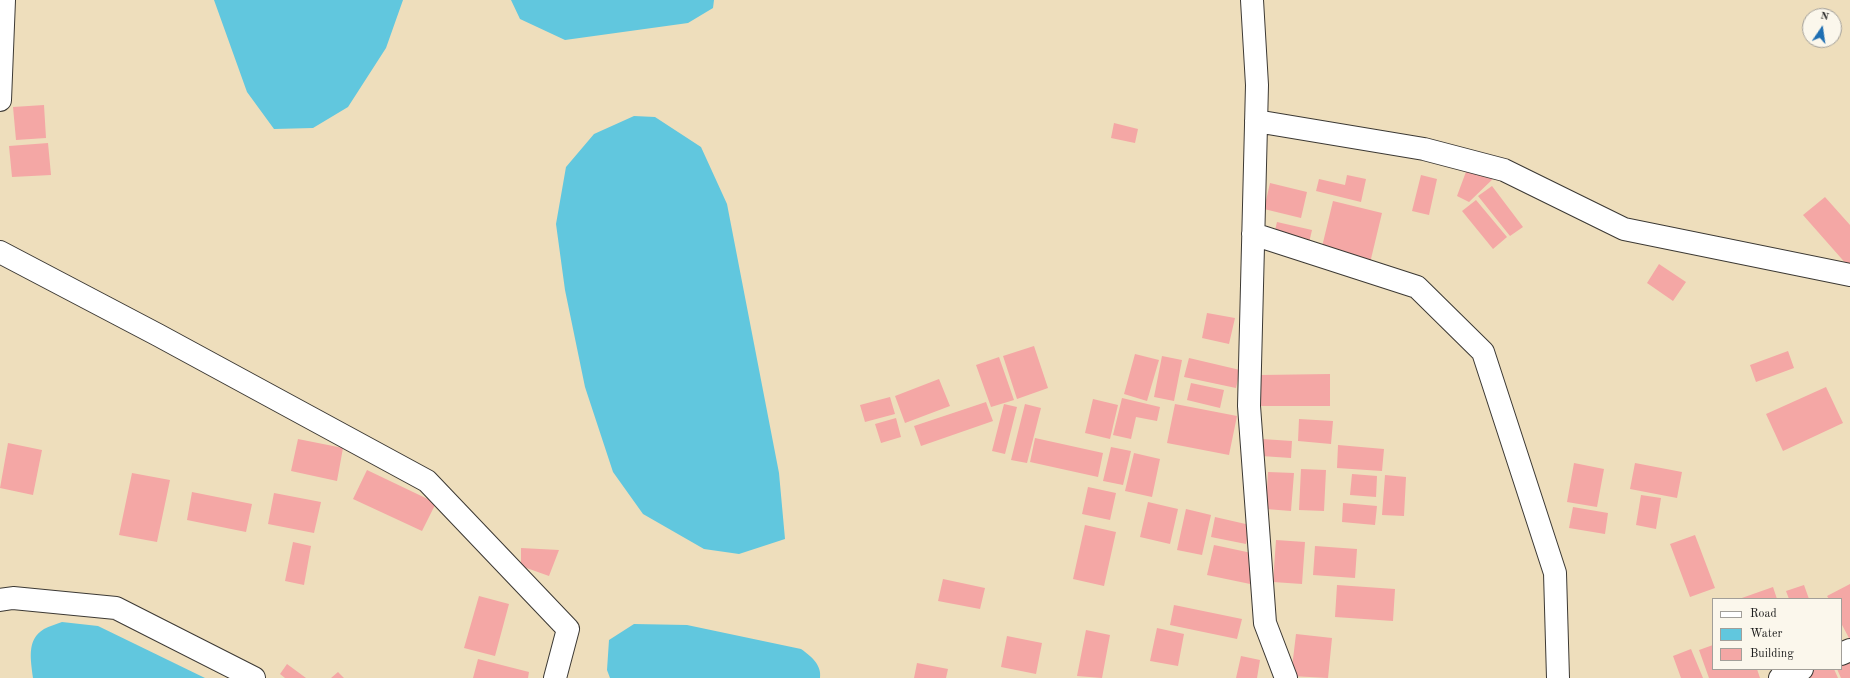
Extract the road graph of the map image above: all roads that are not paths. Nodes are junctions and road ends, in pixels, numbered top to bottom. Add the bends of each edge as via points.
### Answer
1 (4, 0) edge
2 (1252, 0) edge
3 (1, 29) edge
4 (0, 100) edge
5 (1256, 120) junction
6 (1253, 234) junction
7 (0, 252) edge
8 (1850, 275) edge
9 (0, 600) edge
10 (1800, 670) edge
11 (254, 678) edge
12 (555, 678) edge
13 (1286, 678) edge
14 (1558, 678) edge
15 (1780, 678) edge

1 - 3 street
2 - 5 street via 1257,85
3 - 4 street
5 - 6 street
5 - 8 street via 1424,149 1504,170 1624,229
6 - 13 street via 1249,406 1266,623
6 - 14 street via 1417,287 1482,352 1556,573
7 - 12 street via 165,338 427,481 568,629
9 - 11 street via 12,598 116,608
10 - 15 street

